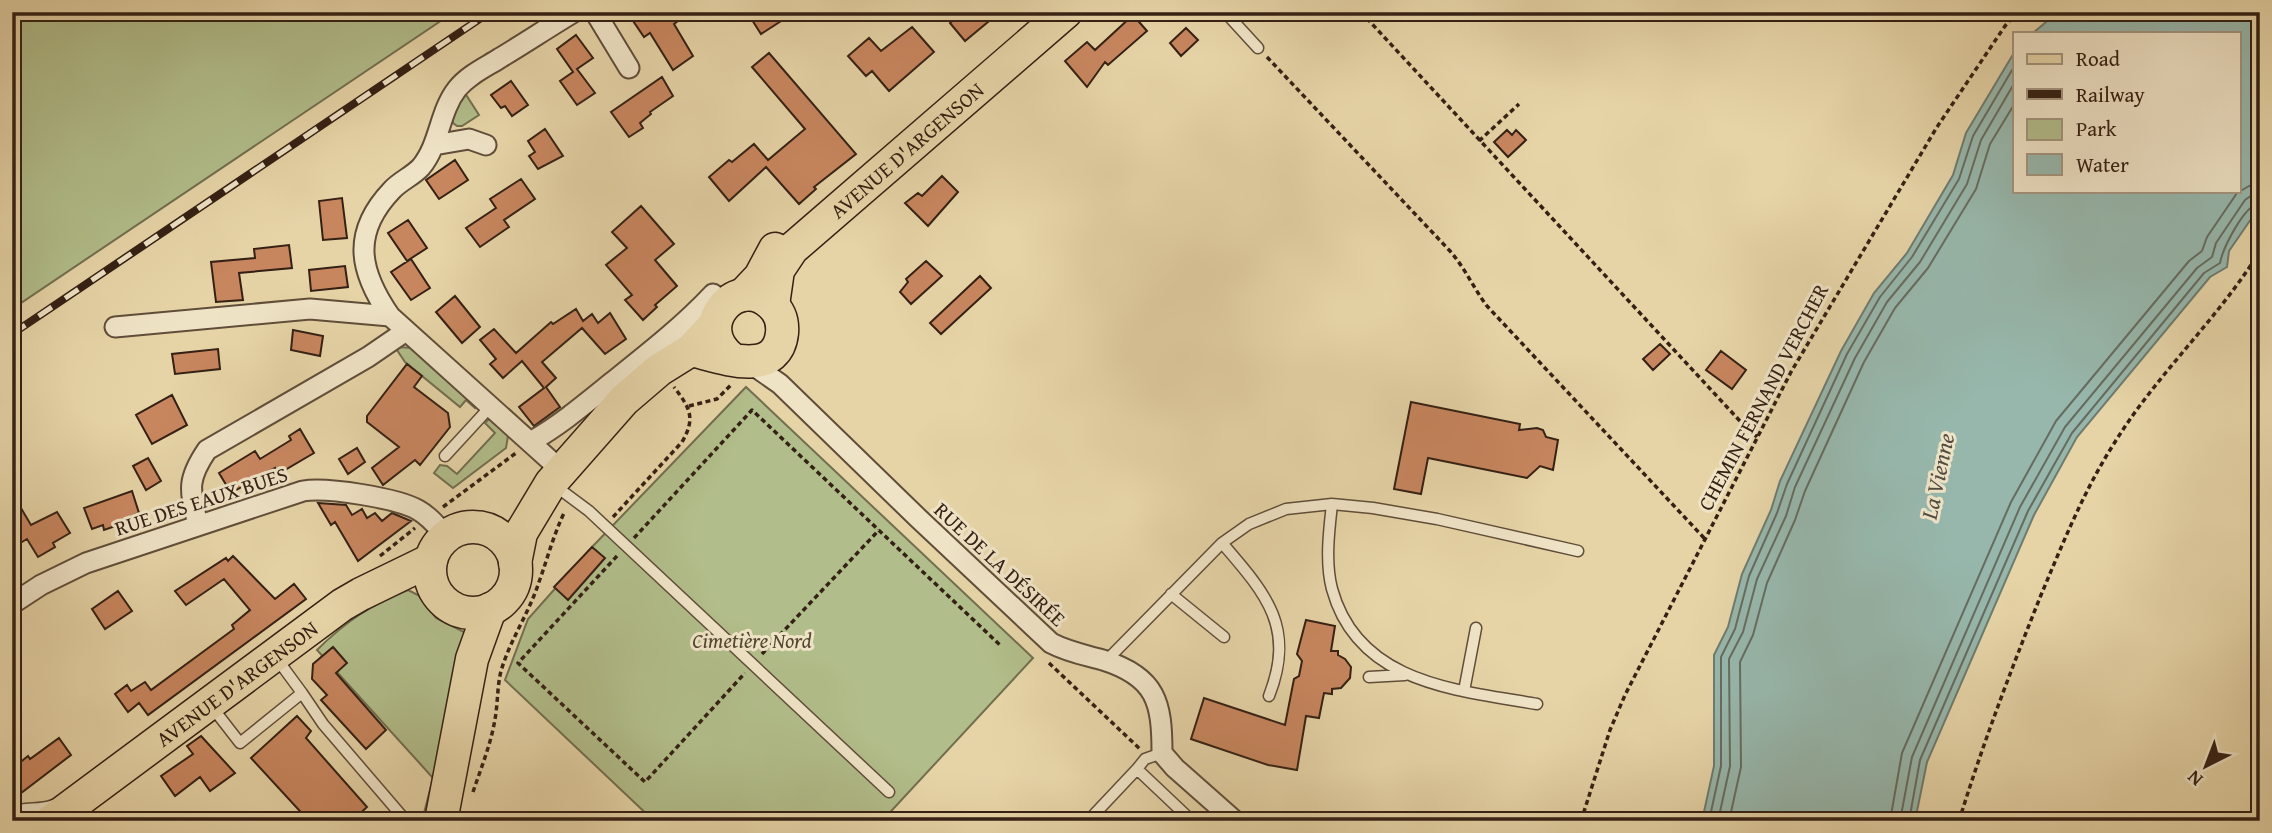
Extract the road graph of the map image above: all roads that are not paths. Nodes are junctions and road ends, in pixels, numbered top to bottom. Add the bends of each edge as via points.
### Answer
1 (573, 12) edge
2 (595, 12) edge
3 (1044, 12) edge
4 (1066, 12) edge
5 (1226, 12) edge
6 (1258, 48) road end
7 (629, 68) dead end
8 (434, 145) junction
9 (486, 145) dead end
10 (736, 304) junction
11 (390, 316) junction
12 (115, 327) dead end
13 (406, 331) junction
14 (779, 345) junction
15 (691, 350) junction
16 (740, 366) junction
17 (780, 384) junction
18 (492, 405) junction
19 (532, 441) junction
20 (445, 456) dead end
21 (561, 484) junction
22 (1332, 504) junction
23 (198, 525) junction
24 (478, 527) junction
25 (435, 538) junction
26 (1222, 543) junction
27 (1578, 551) dead end
28 (515, 563) junction
29 (1171, 594) junction
30 (12, 604) edge
31 (490, 609) junction
32 (1476, 628) dead end
33 (1224, 637) dead end
34 (274, 656) junction
35 (1106, 661) junction
36 (1405, 675) junction
37 (1369, 677) dead end
38 (1464, 691) junction
39 (302, 693) junction
40 (1269, 696) dead end
41 (209, 704) junction
42 (1537, 704) dead end
43 (1162, 753) junction
44 (1137, 769) junction
45 (116, 773) junction
46 (889, 792) dead end
47 (12, 812) edge
48 (51, 821) edge
49 (394, 821) edge
50 (441, 821) edge
51 (1088, 821) edge
52 (1192, 821) edge
53 (1235, 821) edge

1 - 8 street via 463,82 449,103
2 - 7 street
3 - 10 main road, AVENUE D'ARGENSON via 784,239 761,277
4 - 10 main road, AVENUE D'ARGENSON
5 - 6 lane
8 - 9 street via 469,139
8 - 11 street via 421,167 374,212 364,242 365,268
10 - 14 main road via 782,324
10 - 15 main road, AVENUE D'ARGENSON
10 - 16 main road via 718,344
10 - 19 street via 689,320 556,427
11 - 12 street via 310,309
11 - 13 street
13 - 18 street
13 - 23 street via 207,450 194,469 190,491
14 - 16 main road via 769,356
14 - 17 street
15 - 16 main road
15 - 21 main road, AVENUE D'ARGENSON via 659,370 612,413
16 - 17 street, RUE DE LA DÉSIRÉE
17 - 35 street, RUE DE LA DÉSIRÉE via 1051,643
18 - 19 street
18 - 20 lane
19 - 21 street
21 - 24 main road, AVENUE D'ARGENSON
21 - 28 main road, AVENUE D'ARGENSON via 522,533
21 - 46 lane
22 - 26 lane via 1271,514
22 - 27 lane via 1437,520
22 - 36 lane via 1329,570 1339,606 1368,649
23 - 25 street, RUE DES EAUX BUES via 316,489 408,506
23 - 30 street, RUE DES EAUX BUES via 86,564
24 - 25 main road
24 - 28 main road via 498,536
25 - 31 main road via 429,572 445,603 467,612
25 - 34 main road, AVENUE D'ARGENSON
26 - 29 lane
26 - 40 lane via 1251,576 1276,621 1280,661
28 - 31 main road via 510,591
29 - 33 lane
29 - 35 lane
31 - 50 main road via 472,659
32 - 38 lane
34 - 39 lane
34 - 41 main road, AVENUE D'ARGENSON
35 - 43 street, RUE DE LA DÉSIRÉE via 1136,677 1153,694 1162,718
36 - 37 lane
36 - 38 lane
38 - 42 lane
39 - 41 lane via 240,743
39 - 49 lane via 401,815
41 - 45 main road, AVENUE D'ARGENSON
43 - 44 lane via 1145,759
43 - 53 street
44 - 51 lane
44 - 52 lane
45 - 47 lane via 48,807
45 - 48 main road, AVENUE D'ARGENSON

